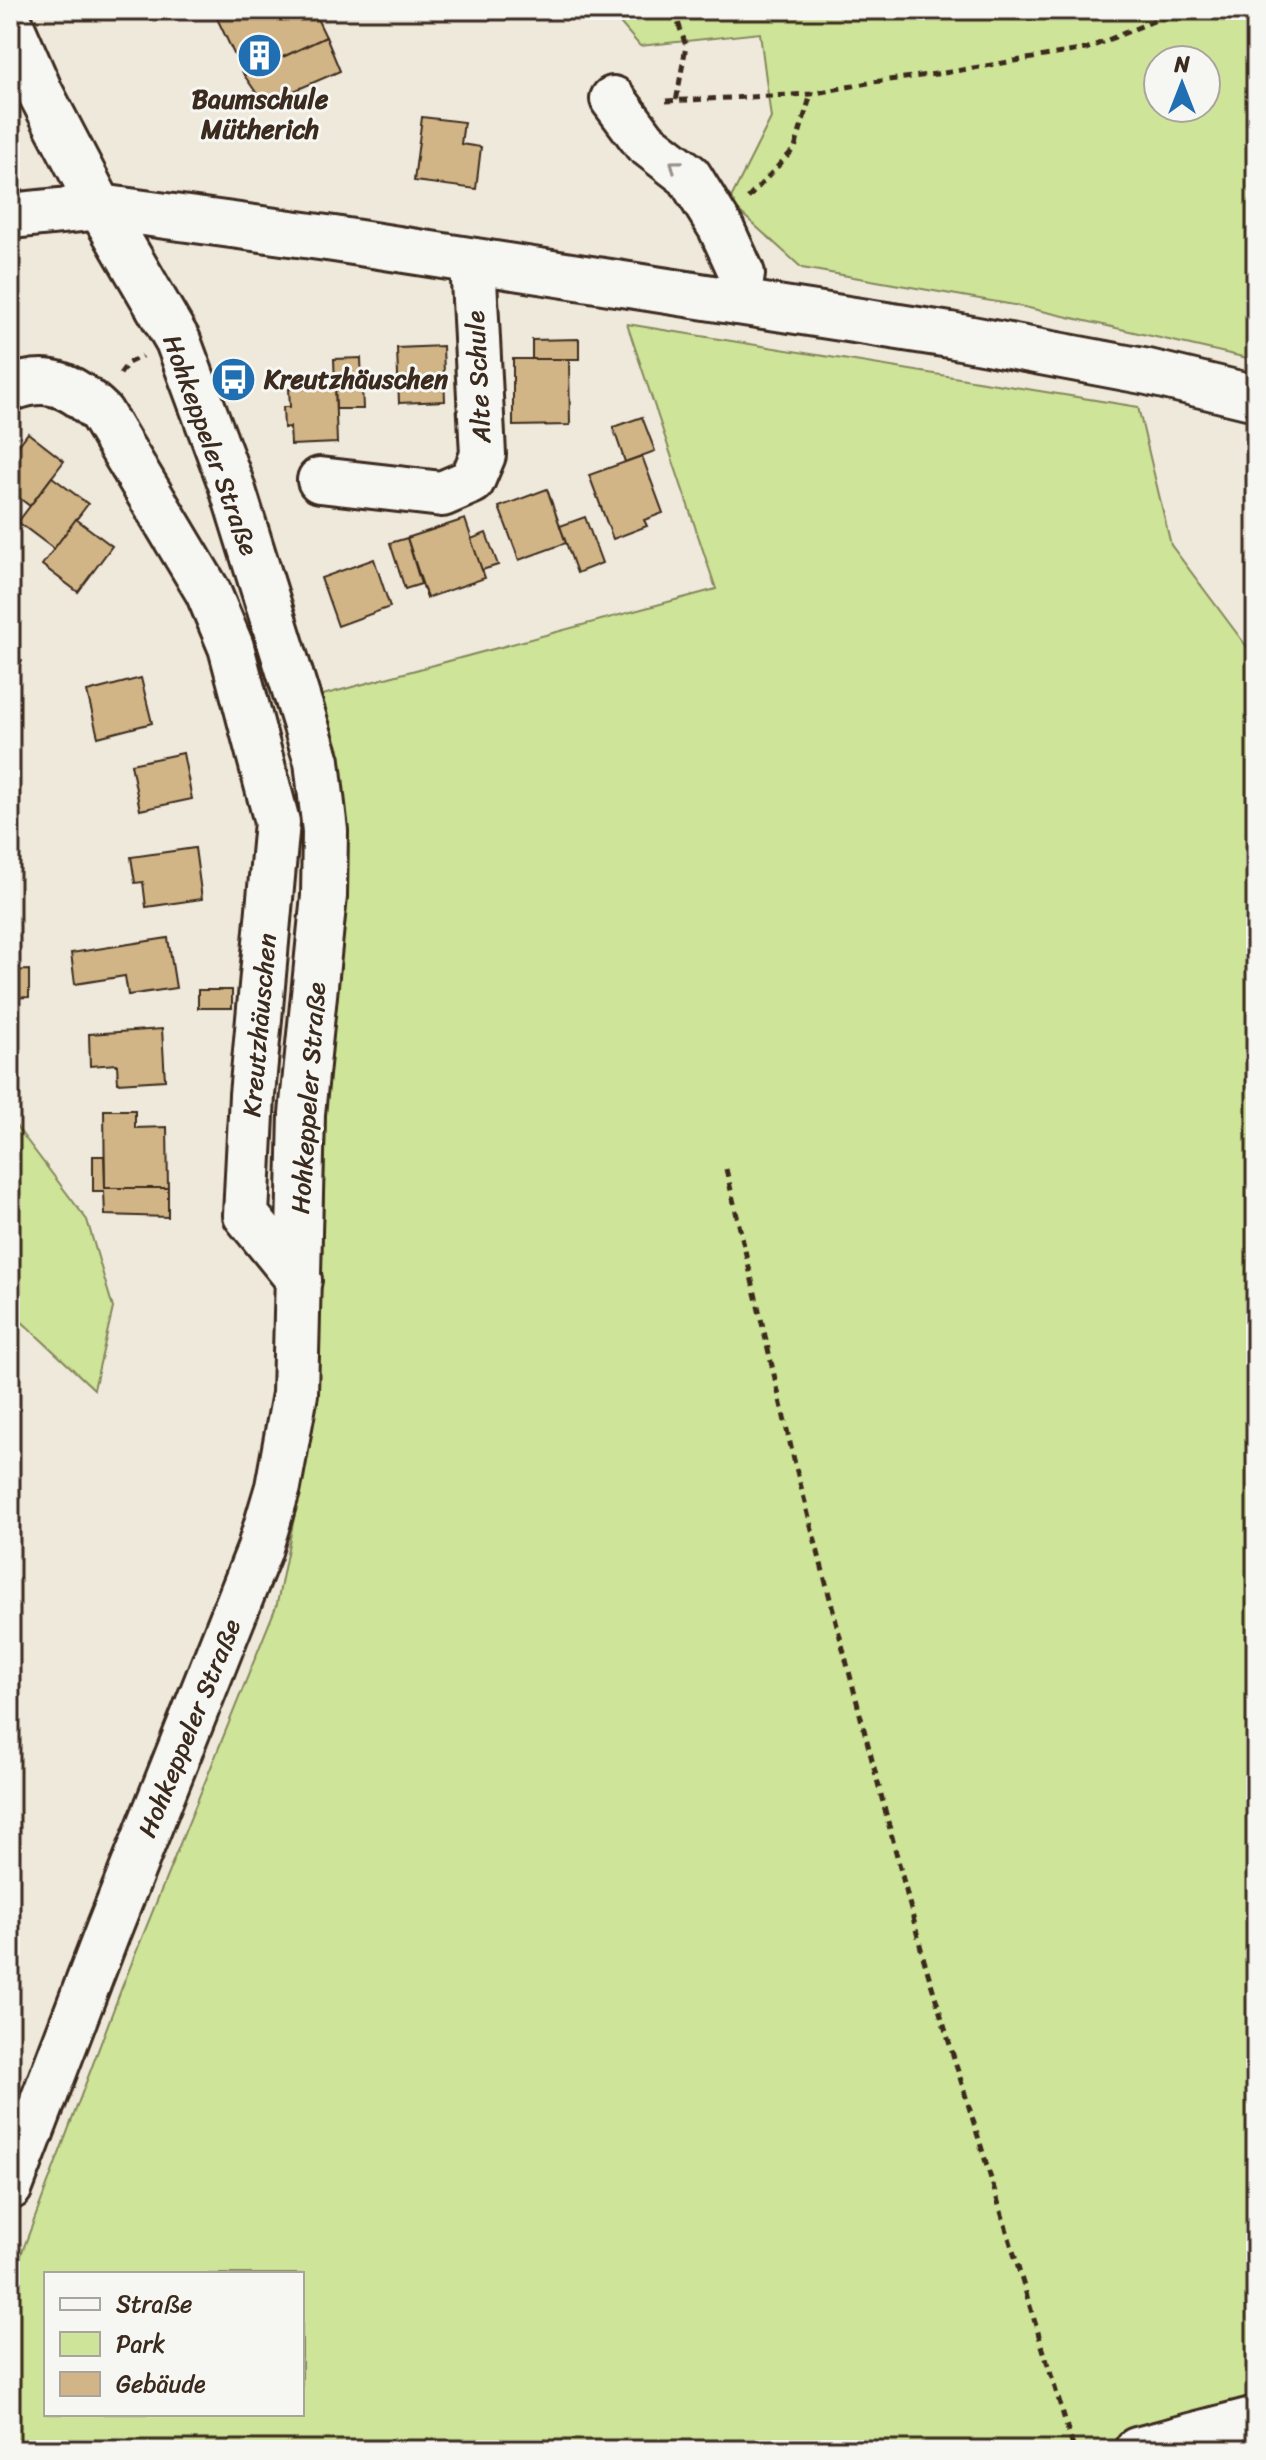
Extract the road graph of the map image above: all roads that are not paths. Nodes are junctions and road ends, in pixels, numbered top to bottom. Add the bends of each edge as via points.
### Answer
1 (10, 23) edge
2 (613, 99) road end
3 (100, 207) junction
4 (10, 216) edge
5 (473, 261) junction
6 (738, 302) junction
7 (10, 389) edge
8 (1256, 398) edge
9 (320, 480) dead end
10 (299, 1280) junction
11 (10, 2187) edge
12 (1256, 2419) edge
13 (1137, 2450) edge

1 - 3 street, Hohkeppeler Straße
6 -> 2 street via 742,274 689,176 645,142
3 - 4 street
3 - 5 street
3 - 10 street, Hohkeppeler Straße via 178,341 231,484 317,761 325,831 324,896 302,1114
5 - 6 street
5 - 9 street, Alte Schule via 483,455 472,481 442,494
6 - 8 street via 1148,372
7 - 10 street, Kreutzhäuschen via 51,382 81,393 101,413 208,592 231,647 277,822 246,1215
10 - 11 street, Hohkeppeler Straße via 291,1425 259,1551
12 - 13 street

